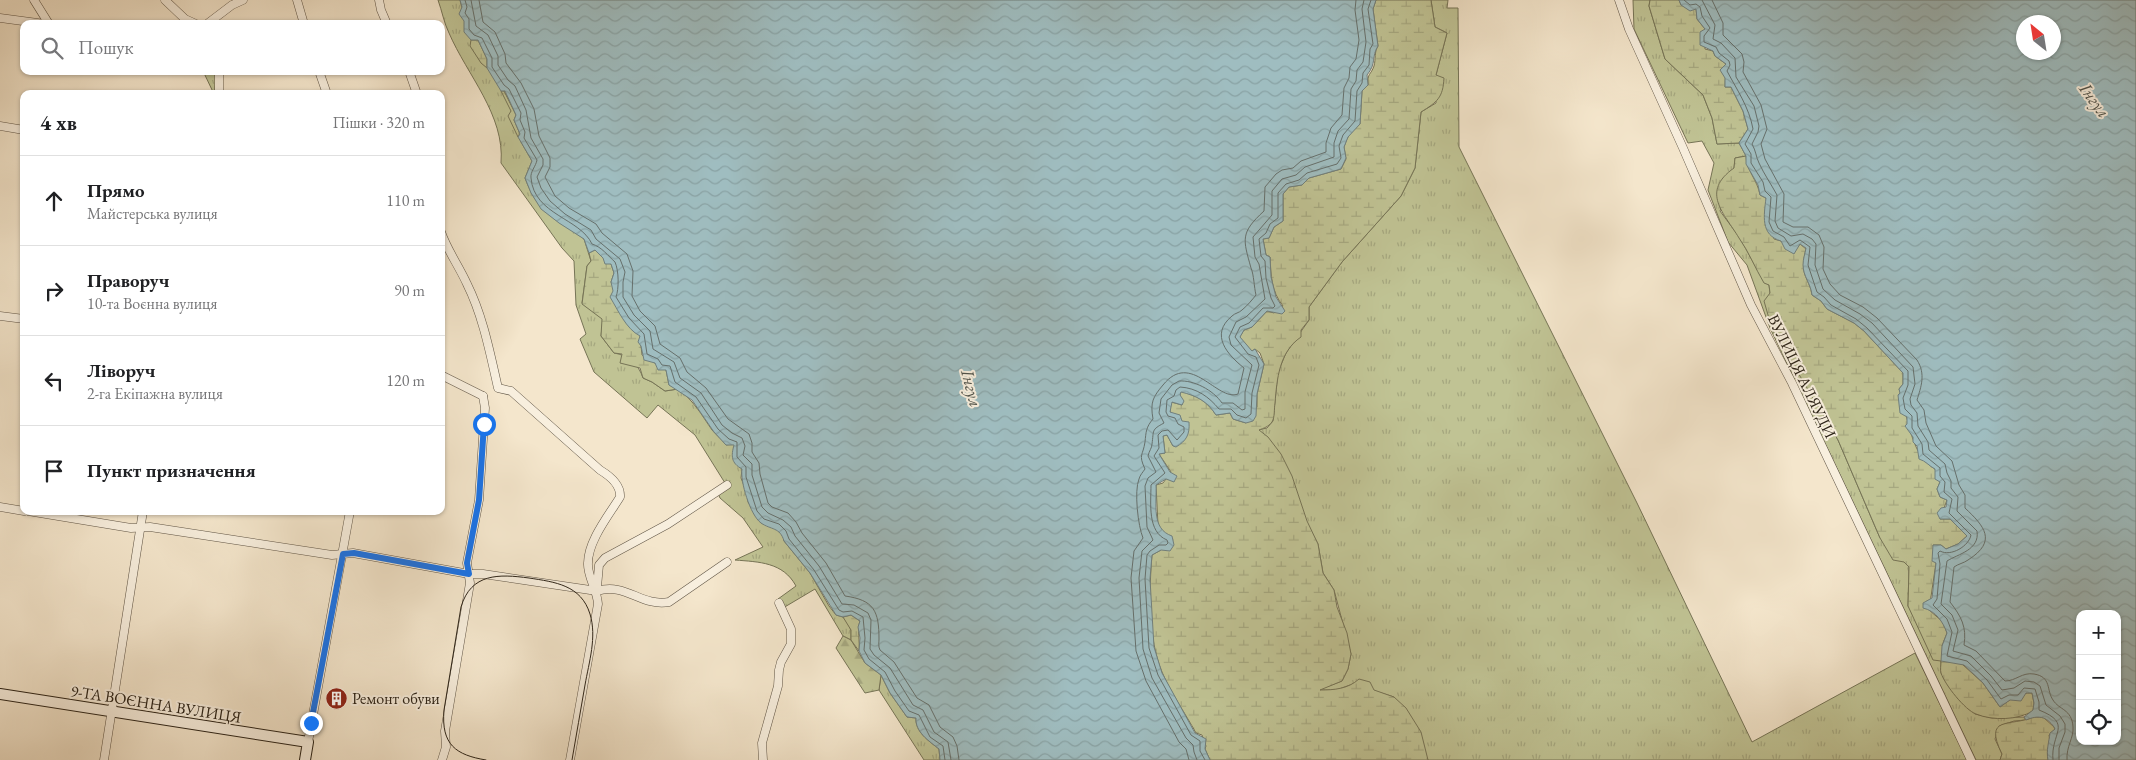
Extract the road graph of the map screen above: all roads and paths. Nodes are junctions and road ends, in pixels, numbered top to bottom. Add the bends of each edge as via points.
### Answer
1 (34, 0) edge
2 (165, 0) edge
3 (243, 0) edge
4 (297, 0) edge
5 (379, 0) edge
6 (1619, 0) edge
7 (0, 18) edge
8 (45, 20) edge
9 (187, 20) edge
10 (212, 20) edge
11 (303, 20) edge
12 (385, 20) edge
13 (20, 21) edge
14 (219, 75) edge
15 (320, 75) edge
16 (410, 75) edge
17 (219, 90) edge
18 (325, 90) edge
19 (416, 90) edge
20 (0, 126) edge
21 (20, 129) edge
22 (445, 244) edge
23 (0, 316) edge
24 (20, 318) edge
25 (445, 377) edge
26 (498, 388) junction
27 (483, 396) junction
28 (727, 485) dead end
29 (0, 507) edge
30 (20, 510) edge
31 (56, 515) edge
32 (142, 515) edge
33 (349, 515) edge
34 (140, 527) junction
35 (343, 554) junction
36 (727, 562) dead end
37 (469, 574) junction
38 (597, 591) junction
39 (779, 603) dead end
40 (0, 694) edge
41 (111, 712) junction
42 (308, 742) junction
43 (104, 760) edge
44 (305, 760) edge
45 (442, 760) edge
46 (570, 760) edge
47 (763, 760) edge
48 (1971, 760) edge

1 - 8 street
2 - 9 street
3 - 10 street via 232,4
4 - 11 street
5 - 12 street
6 - 48 street, ВУЛИЦЯ АЛЯУДИ via 1750,305 1792,383
7 - 13 street
14 - 17 street
15 - 18 street
16 - 19 street
20 - 21 street
22 - 26 street via 468,284 489,344
23 - 24 street
25 - 27 street
26 - 27 street
26 - 38 street via 511,391 611,477 620,492 596,537 588,562 589,574
27 - 37 street via 479,500 467,563
28 - 38 street via 668,524 605,558 599,565
29 - 30 street
31 - 34 street
32 - 34 street
33 - 35 street
34 - 35 street
34 - 41 street
35 - 37 street via 354,553
35 - 42 street
36 - 38 street via 669,602 659,604 608,588
37 - 38 street
37 - 45 street
38 - 46 street via 598,604
39 - 47 street via 791,629 791,644 778,670 778,686 762,743
40 - 41 street, 9-ТА ВОЄННА ВУЛИЦЯ
41 - 42 street, 9-ТА ВОЄННА ВУЛИЦЯ
41 - 43 street
42 - 44 street

